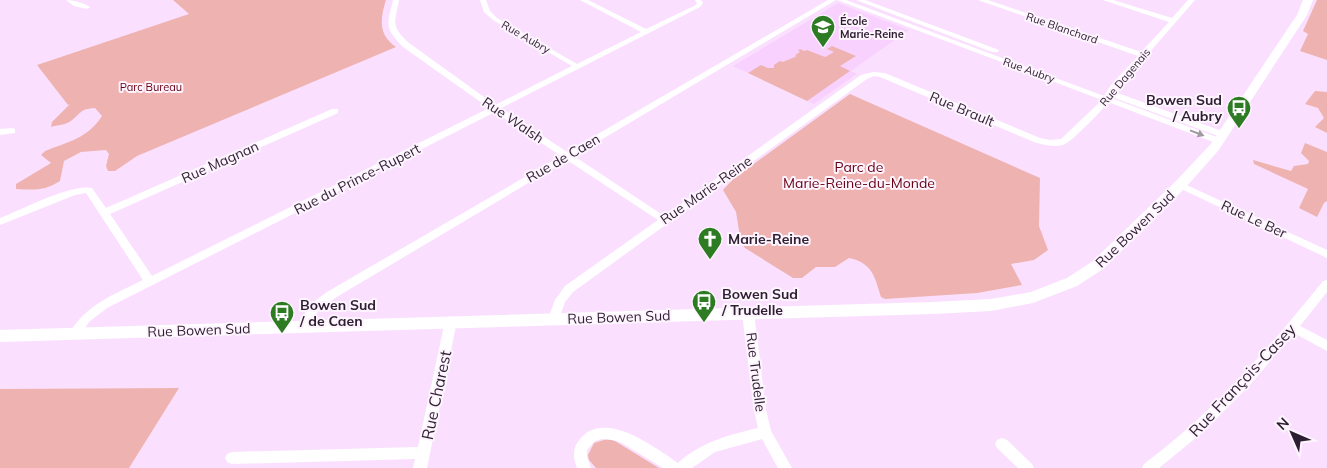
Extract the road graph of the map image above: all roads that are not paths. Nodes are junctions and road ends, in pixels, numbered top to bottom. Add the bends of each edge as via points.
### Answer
1 (68, 0) edge
2 (396, 0) edge
3 (483, 0) edge
4 (584, 0) edge
5 (698, 0) edge
6 (833, 0) edge
7 (840, 0) edge
8 (860, 0) edge
9 (981, 0) edge
10 (1106, 0) edge
11 (1192, 0) edge
12 (1308, 0) edge
13 (87, 7) dead end
14 (1174, 21) junction
15 (646, 32) junction
16 (1143, 55) junction
17 (578, 67) junction
18 (873, 74) joint
19 (1108, 96) junction
20 (496, 109) junction
21 (335, 111) dead end
22 (12, 131) dead end
23 (0, 132) edge
24 (1222, 138) junction
25 (1052, 144) joint
26 (566, 156) junction
27 (1180, 185) junction
28 (104, 212) junction
29 (664, 220) junction
30 (0, 222) edge
31 (1327, 254) edge
32 (150, 282) junction
33 (1327, 284) edge
34 (748, 313) junction
35 (554, 319) junction
36 (451, 321) junction
37 (302, 327) junction
38 (1292, 327) junction
39 (75, 334) junction
40 (0, 336) edge
41 (1327, 346) edge
42 (765, 432) junction
43 (1002, 444) dead end
44 (423, 453) junction
45 (232, 458) dead end
46 (420, 468) edge
47 (584, 468) edge
48 (674, 468) edge
49 (683, 468) edge
50 (785, 468) edge
51 (1027, 468) edge
52 (1149, 468) edge

1 - 13 street
2 - 20 street, Rue Walsh via 391,24 402,42
3 - 17 street, Rue Aubry via 487,12 495,19
4 - 15 street
5 - 15 street, Rue du Prince-Rupert via 698,6
6 - 26 street, Rue de Caen
7 - 19 street, Rue Aubry
8 - 19 street, Rue Aubry
9 - 16 street, Rue Blanchard
10 - 14 street
11 - 14 street, Rue Dagenais
12 - 24 street, Rue Bowen Sud via 1302,15
14 - 16 street, Rue Dagenais
15 - 17 street, Rue du Prince-Rupert
16 - 19 street, Rue Dagenais
17 - 20 street, Rue du Prince-Rupert
18 - 25 street, Rue Brault
18 - 29 street, Rue Marie-Reine via 860,80
19 - 24 street, Rue Aubry
19 - 25 street, Rue Dagenais via 1064,141
20 - 26 street, Rue Walsh
20 - 32 street, Rue du Prince-Rupert
21 - 28 street, Rue Magnan
22 - 23 street
24 - 27 street, Rue Bowen Sud
26 - 29 street, Rue Walsh
26 - 37 street, Rue de Caen via 331,295 316,307
27 - 31 street, Rue Le Ber
27 - 34 street, Rue Bowen Sud via 1098,266 1072,282 1033,297 972,306
28 - 30 street via 88,190 82,189
28 - 32 street
29 - 35 street, Rue Marie-Reine via 569,289 560,300
32 - 39 street, Rue du Prince-Rupert via 93,312
33 - 38 street, Rue François-Casey
34 - 35 street, Rue Bowen Sud
34 - 42 street, Rue Trudelle
35 - 36 street, Rue Bowen Sud
36 - 37 street, Rue Bowen Sud
36 - 44 street, Rue Charest
37 - 39 street, Rue Bowen Sud
38 - 41 street
38 - 52 street, Rue François-Casey via 1267,358 1190,438
39 - 40 street, Rue Bowen Sud
42 - 49 street via 710,447
42 - 50 street, Rue Trudelle
43 - 51 street
44 - 45 street
44 - 46 street, Rue Charest
47 - 48 street via 580,454 583,444 593,435 607,432

